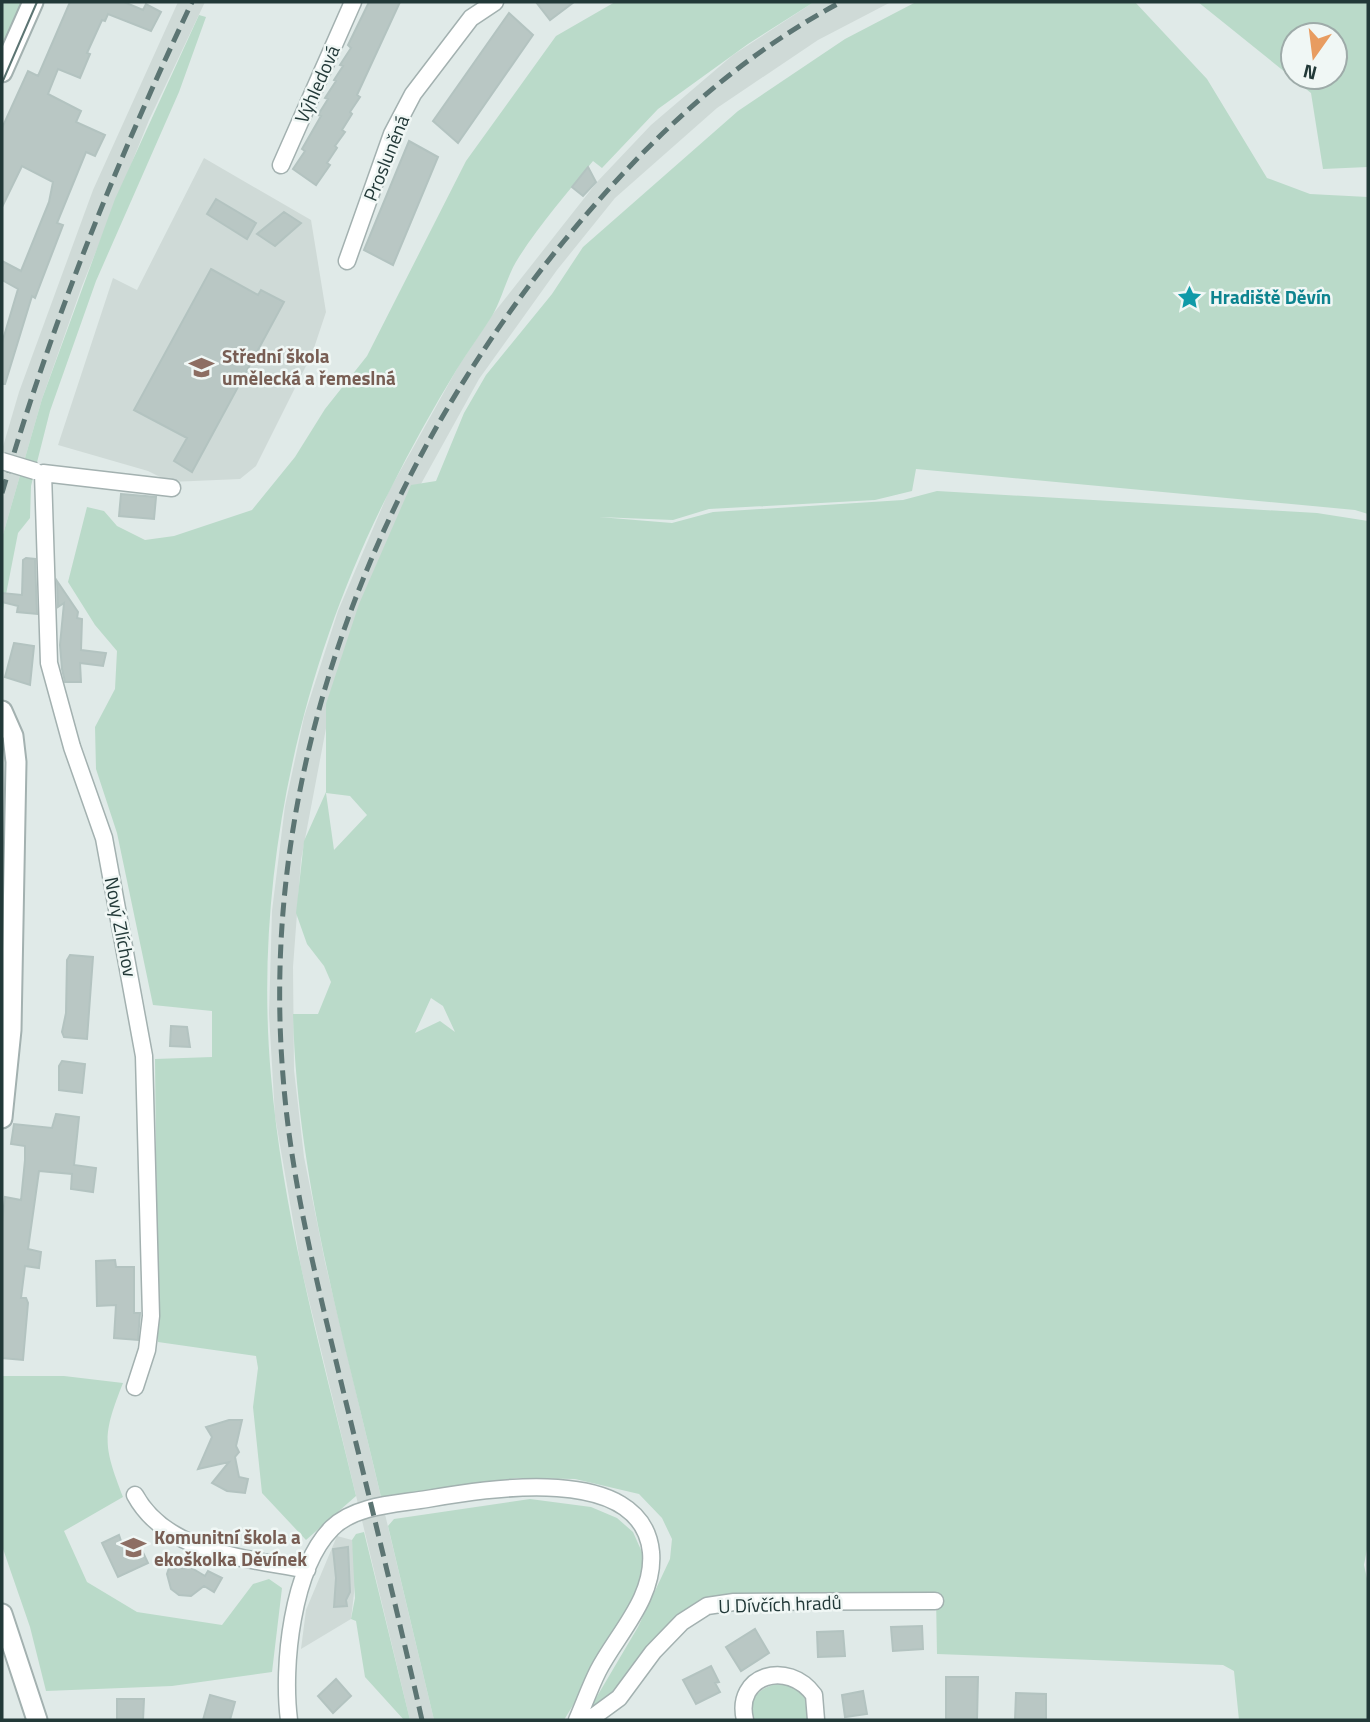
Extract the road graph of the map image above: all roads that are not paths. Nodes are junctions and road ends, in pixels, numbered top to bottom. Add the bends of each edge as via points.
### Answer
1 (33, 2) edge
2 (353, 2) edge
3 (495, 2) edge
4 (2, 72) edge
5 (281, 166) dead end
6 (347, 261) dead end
7 (2, 461) edge
8 (39, 472) junction
9 (172, 488) dead end
10 (2, 711) edge
11 (2, 1118) edge
12 (135, 1387) dead end
13 (135, 1495) dead end
14 (307, 1570) junction
15 (935, 1601) dead end
16 (2, 1614) edge
17 (37, 1720) edge
18 (289, 1720) edge
19 (577, 1720) edge
20 (589, 1720) edge
21 (745, 1720) edge
22 (816, 1720) edge

1 - 4 street
2 - 5 street, Výhledová
3 - 6 street, Prosluněná via 471,18 413,94 392,134
7 - 8 street, bridge
8 - 9 street
8 - 12 street, Nový Zlíchov via 49,663 104,838 144,1056 151,1316
10 - 11 street via 13,736 16,762 11,1030
13 - 14 street via 158,1525 199,1545
14 - 18 street via 287,1663
14 - 19 street via 333,1527 355,1513 377,1508 450,1495 547,1486 568,1487 615,1502 633,1516 648,1540 649,1580
15 - 20 street, U Dívčích hradů via 707,1606 682,1622 619,1698
16 - 17 street
21 - 22 street via 750,1689 771,1675 783,1674 796,1677 814,1695

